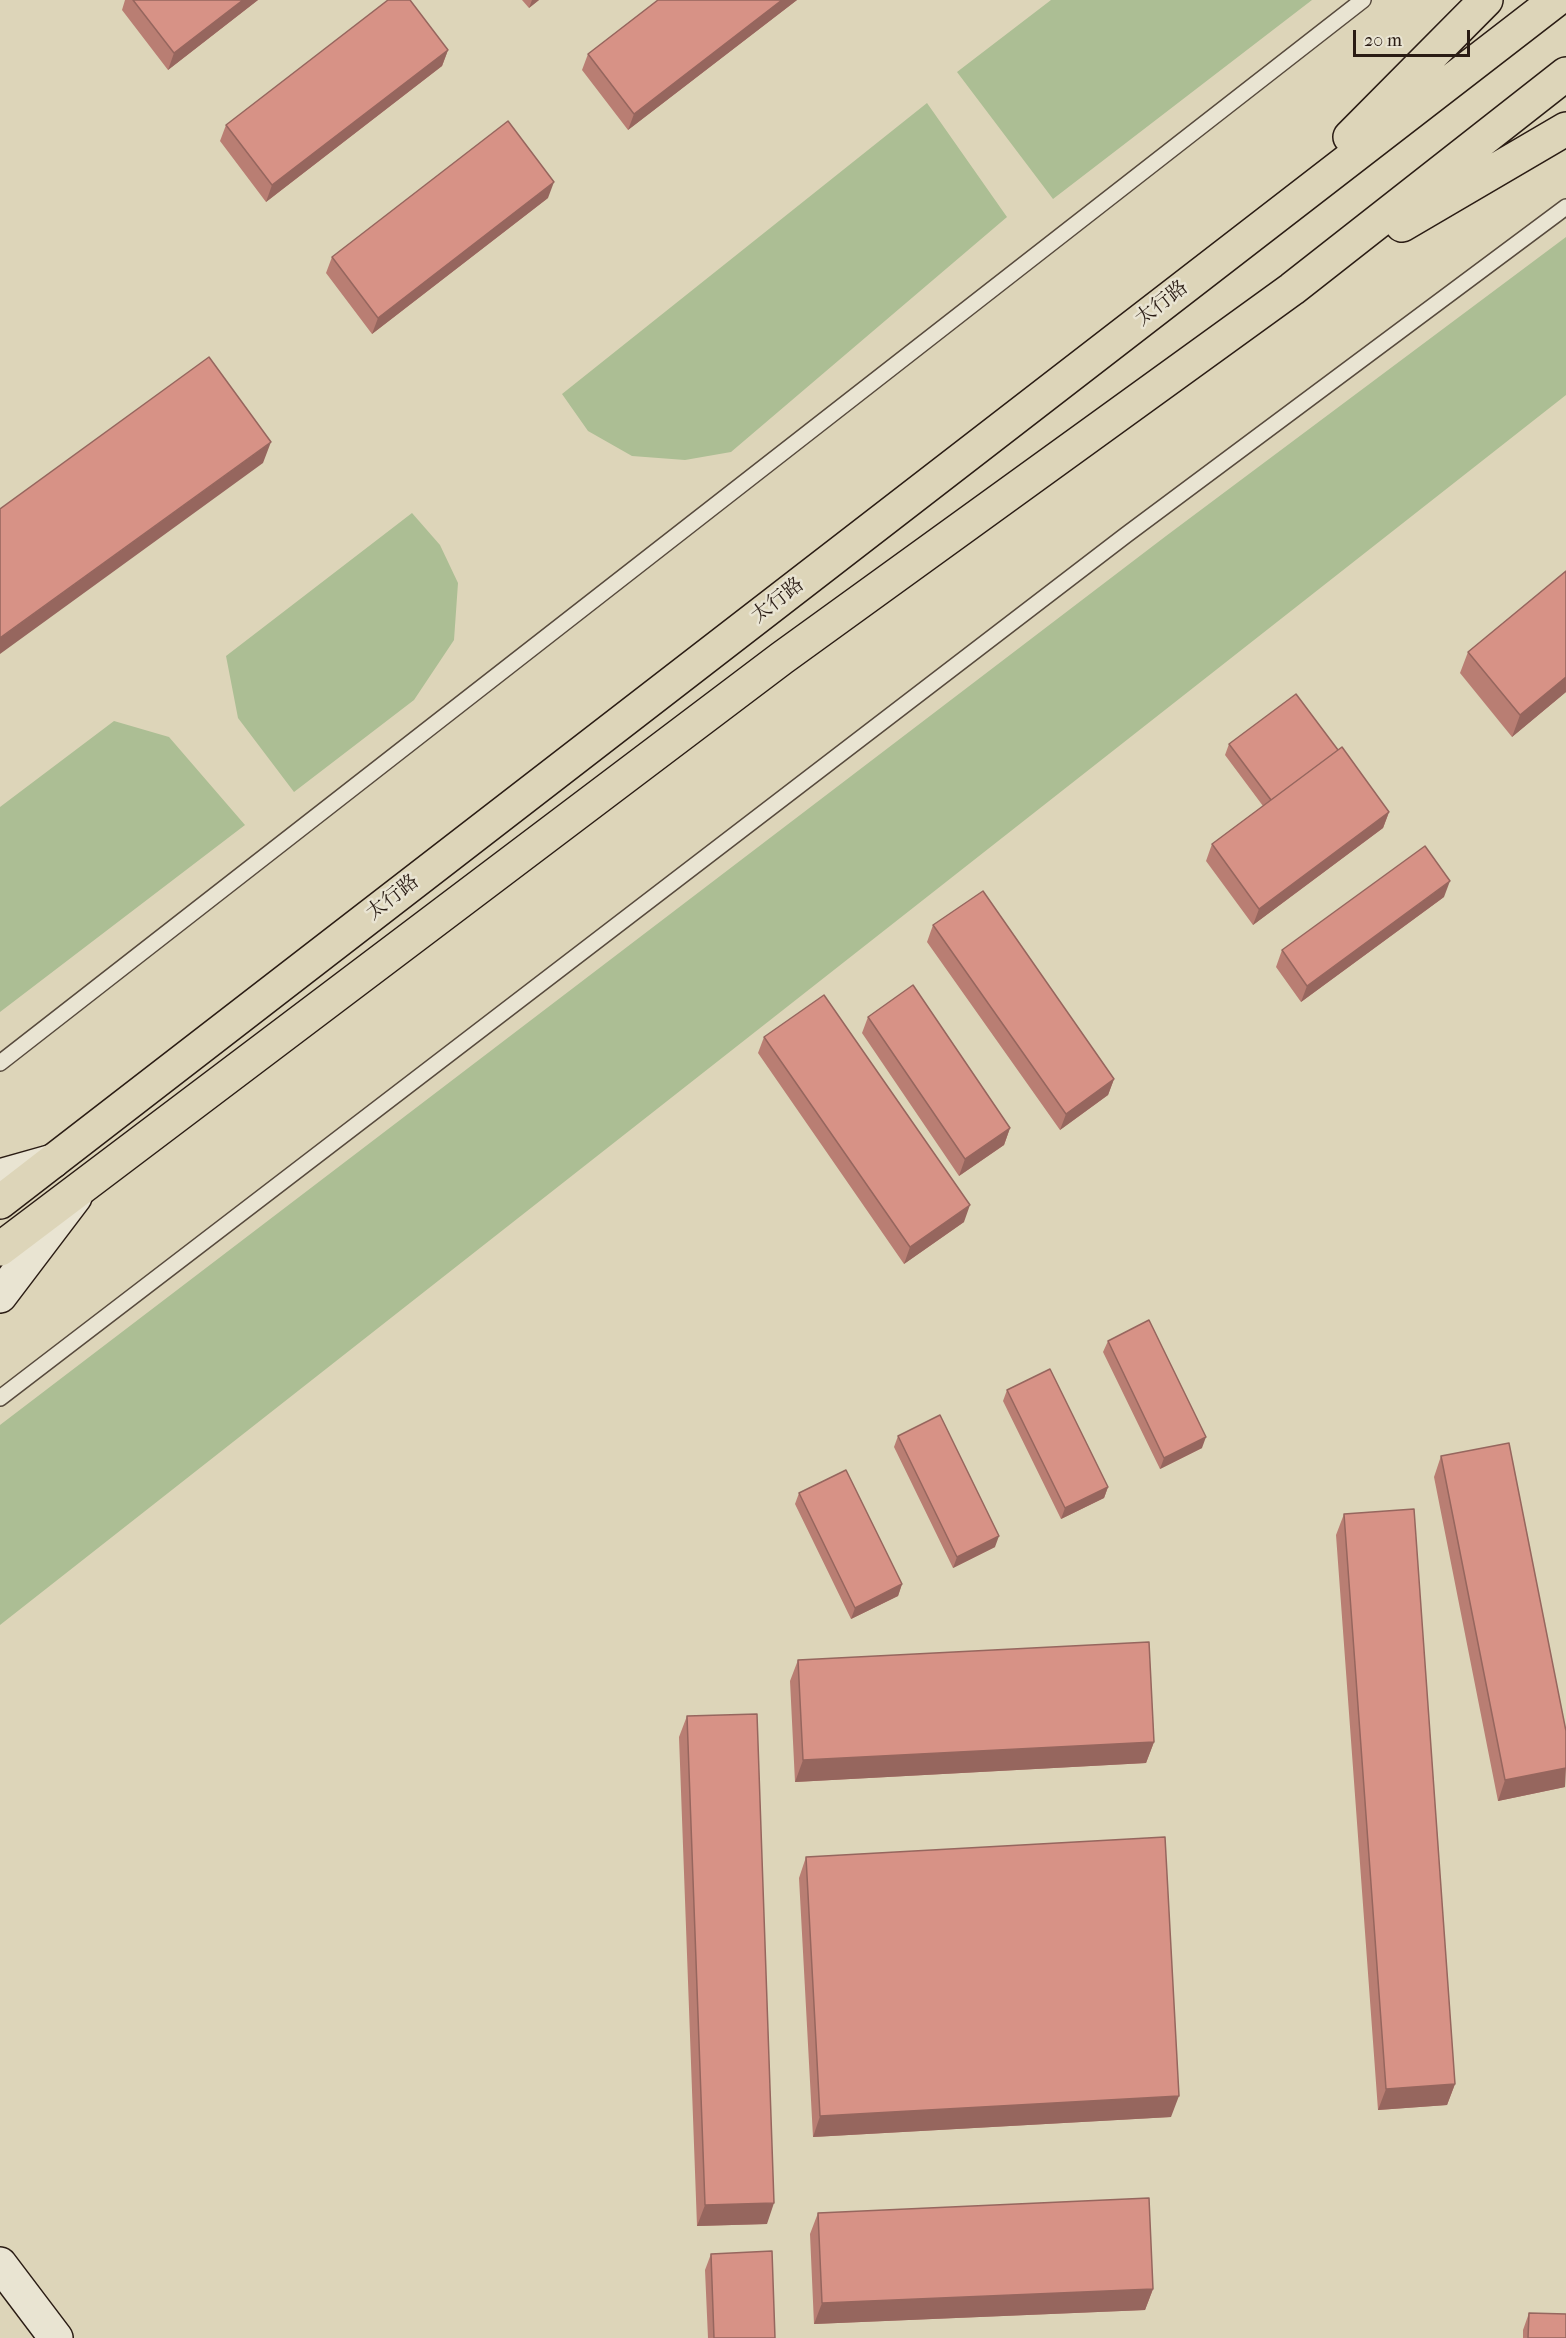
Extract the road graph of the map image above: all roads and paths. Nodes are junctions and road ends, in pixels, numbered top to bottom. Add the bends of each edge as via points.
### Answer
1 (1363, 0) edge
2 (1486, 0) edge
3 (1556, 0) edge
4 (1566, 74) edge
5 (1566, 129) edge
6 (1566, 207) edge
7 (1256, 231) junction
8 (1292, 289) junction
9 (0, 1063) edge
10 (53, 1161) junction
11 (0, 1176) edge
12 (84, 1185) junction
13 (0, 1202) edge
14 (0, 1249) edge
15 (0, 1296) edge
16 (0, 1398) edge
17 (0, 2264) edge
18 (56, 2338) edge

1 - 9 lane
2 - 7 highway
3 - 7 highway, 太行路
4 - 8 highway
5 - 8 highway
6 - 16 lane via 1125,535
7 - 10 highway, 太行路
8 - 12 highway via 782,658
10 - 11 main road
10 - 13 highway, 太行路
12 - 14 highway
12 - 15 main road
17 - 18 main road

